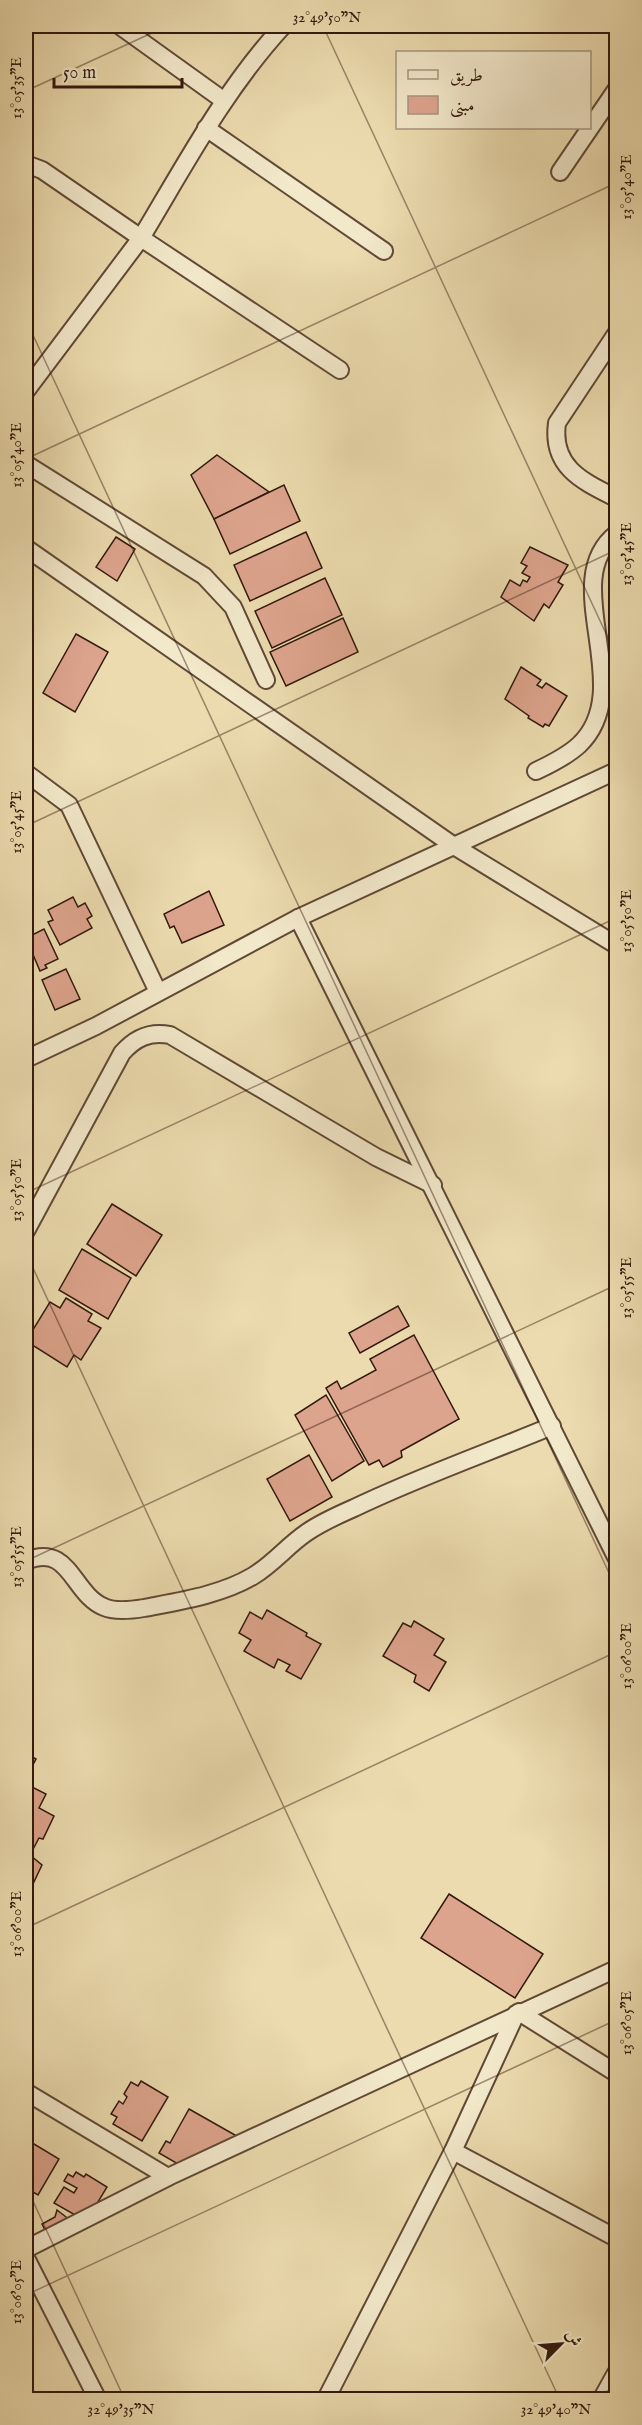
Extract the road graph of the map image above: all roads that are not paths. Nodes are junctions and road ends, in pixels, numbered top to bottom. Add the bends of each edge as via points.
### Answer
1 (120, 26) edge
2 (283, 26) edge
3 (616, 90) edge
4 (223, 100) junction
5 (591, 127) edge
6 (206, 128) junction
7 (589, 129) edge
8 (26, 164) edge
9 (560, 172) dead end
10 (141, 238) junction
11 (384, 251) dead end
12 (616, 334) edge
13 (340, 370) dead end
14 (26, 391) edge
15 (26, 464) edge
16 (616, 498) edge
17 (616, 534) edge
18 (26, 548) edge
19 (266, 680) dead end
20 (536, 771) dead end
21 (616, 771) edge
22 (26, 773) edge
23 (454, 846) junction
24 (298, 918) junction
25 (616, 945) edge
26 (158, 992) junction
27 (26, 1059) edge
28 (433, 1185) junction
29 (26, 1231) edge
30 (552, 1426) junction
31 (616, 1557) edge
32 (26, 1561) edge
33 (616, 1969) edge
34 (517, 2013) junction
35 (616, 2073) edge
36 (26, 2092) edge
37 (453, 2151) junction
38 (168, 2177) junction
39 (616, 2238) edge
40 (26, 2249) edge
41 (26, 2258) edge
42 (615, 2375) edge
43 (326, 2399) edge
44 (98, 2400) edge
45 (601, 2400) edge
46 (615, 2400) edge

1 - 4 street
2 - 4 street
3 - 5 street
4 - 6 street
6 - 10 street
6 - 11 street
7 - 9 street
8 - 10 street via 42,170
10 - 13 street
10 - 14 street
12 - 16 street via 557,423 555,438 568,469
15 - 19 street via 204,576 233,607
17 - 20 street via 604,544 596,559 593,590 602,699 597,721 580,744
18 - 23 street
21 - 23 street
22 - 26 street via 69,805
23 - 24 street
23 - 25 street
24 - 26 street
24 - 28 street
26 - 27 street
28 - 29 street via 376,1157 170,1035 153,1033 131,1043 122,1053
28 - 30 street
30 - 31 street
30 - 32 street via 355,1507 306,1533 250,1578 179,1602 111,1609 83,1591 58,1560 37,1557
33 - 34 street
34 - 35 street
34 - 37 street
34 - 38 street via 386,2078
36 - 38 street
37 - 39 street
37 - 43 street
38 - 40 street
41 - 44 street
42 - 45 street
42 - 46 street

